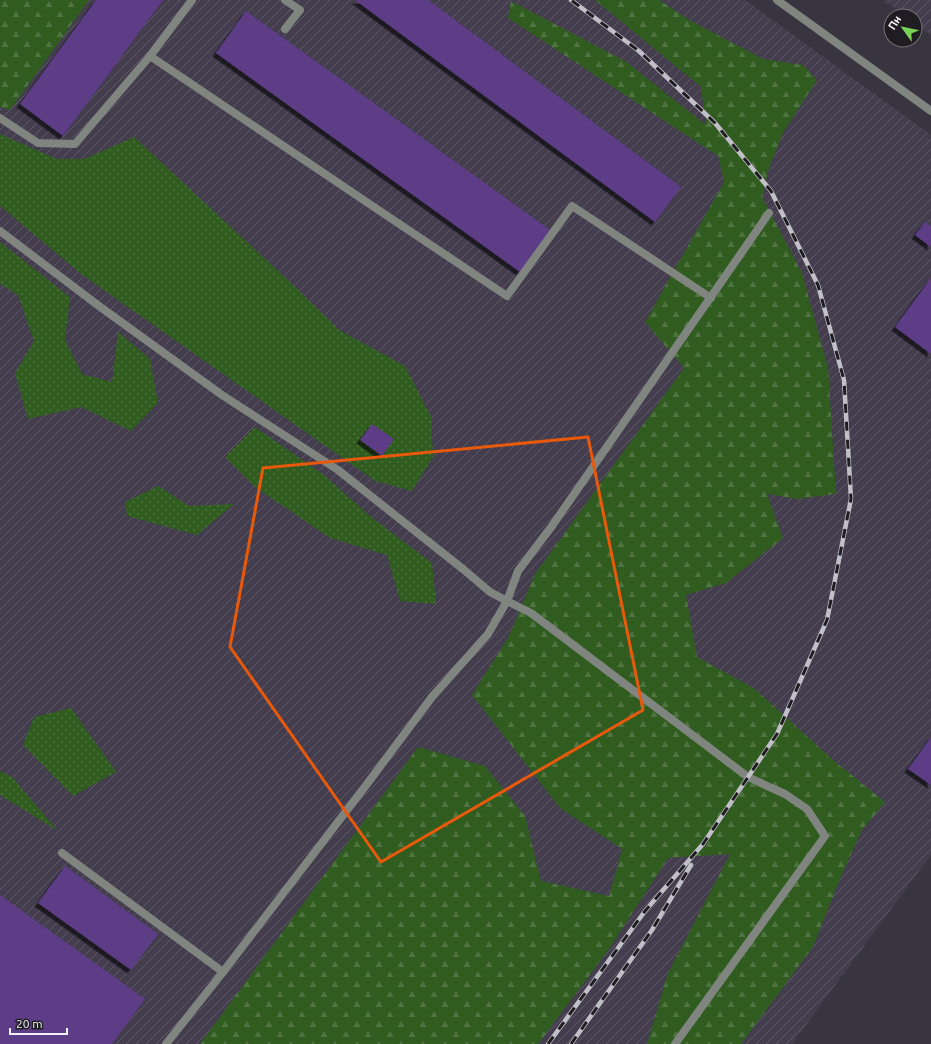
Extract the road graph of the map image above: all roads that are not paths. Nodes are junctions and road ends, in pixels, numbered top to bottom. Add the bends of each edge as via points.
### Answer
1 (192, 0) edge
2 (285, 0) edge
3 (777, 0) edge
4 (286, 29) dead end
5 (150, 56) junction
6 (931, 111) edge
7 (0, 118) edge
8 (769, 213) dead end
9 (0, 231) edge
10 (711, 298) junction
11 (507, 601) junction
12 (62, 853) dead end
13 (223, 972) junction
14 (166, 1044) edge
15 (674, 1044) edge

1 - 5 street
2 - 4 street via 300,10
3 - 6 street
5 - 7 street via 75,144 38,143
5 - 10 street via 507,296 572,206
8 - 10 street
9 - 11 street via 98,306 222,395 338,470 490,592
10 - 11 street via 518,571
11 - 13 street via 488,634 432,697
11 - 15 street via 531,612 748,777 785,794 807,809 825,836
12 - 13 street
13 - 14 street

